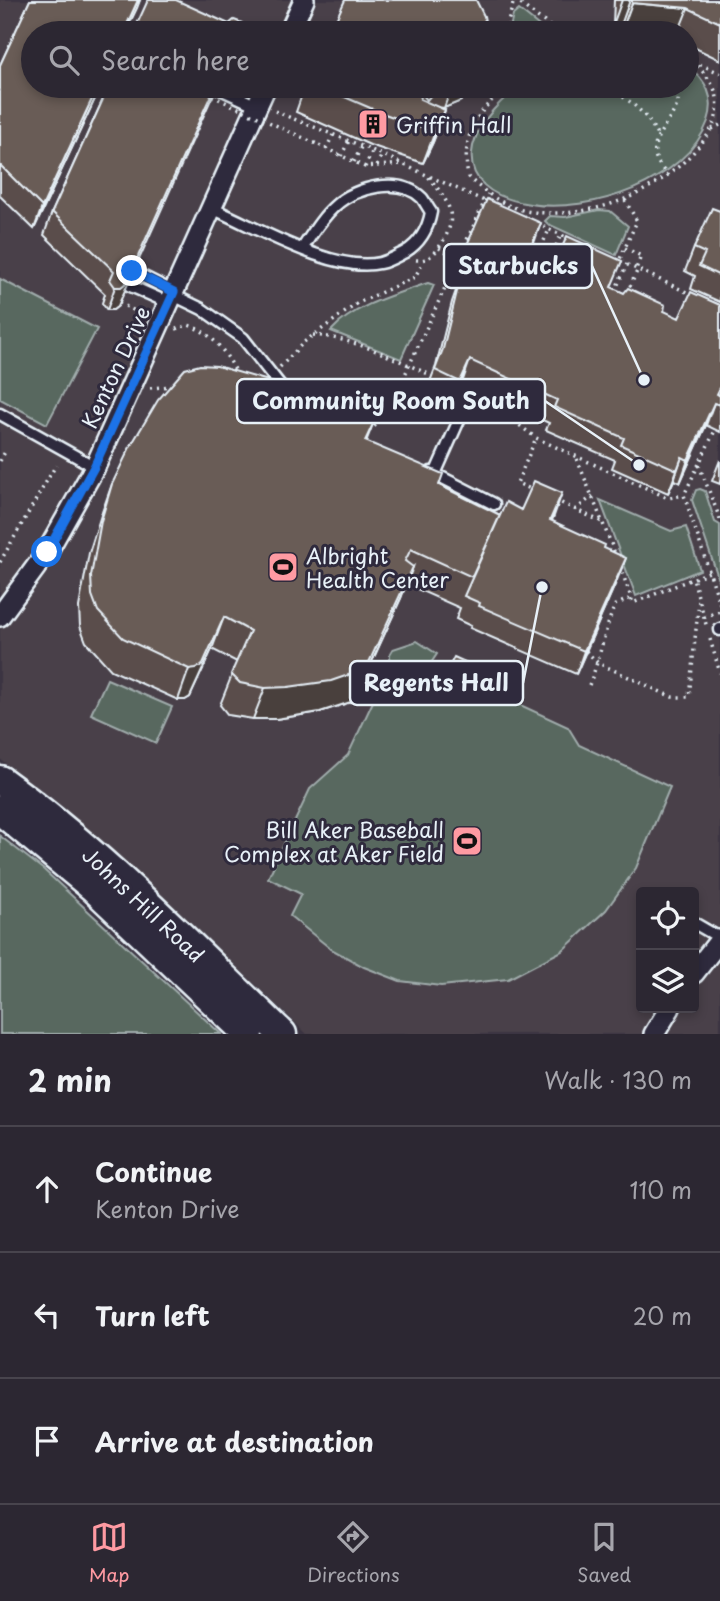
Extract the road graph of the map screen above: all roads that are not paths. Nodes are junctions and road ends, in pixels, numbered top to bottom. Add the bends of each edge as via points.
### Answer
1 (304, 0) edge
2 (294, 21) edge
3 (259, 98) edge
4 (211, 208) junction
5 (302, 249) junction
6 (132, 271) edge
7 (126, 284) edge
8 (172, 297) junction
9 (298, 404) edge
10 (464, 409) dead end
11 (0, 414) edge
12 (94, 467) junction
13 (424, 469) edge
14 (435, 474) junction
15 (495, 504) dead end
16 (0, 616) edge
17 (0, 780) edge
18 (0, 810) edge
19 (699, 926) edge
20 (720, 939) edge
21 (699, 966) edge
22 (667, 1013) edge
23 (248, 1034) edge
24 (282, 1034) edge
25 (654, 1034) edge

1 - 2 street
3 - 4 street, Kenton Drive
4 - 5 lane
4 - 8 street, Kenton Drive
5 - 5 lane via 334,260 380,263 410,249 429,225 430,212 422,198 402,187 374,187 335,206
6 - 8 lane
7 - 8 lane
8 - 9 lane via 202,309 243,338
8 - 12 street, Kenton Drive
10 - 14 lane
11 - 12 lane
12 - 16 street, Kenton Drive via 47,552
13 - 14 lane
14 - 15 lane
17 - 24 main road, Johns Hill Road via 116,874
18 - 23 main road, Johns Hill Road via 94,888
19 - 20 lane
20 - 21 street
22 - 25 street

